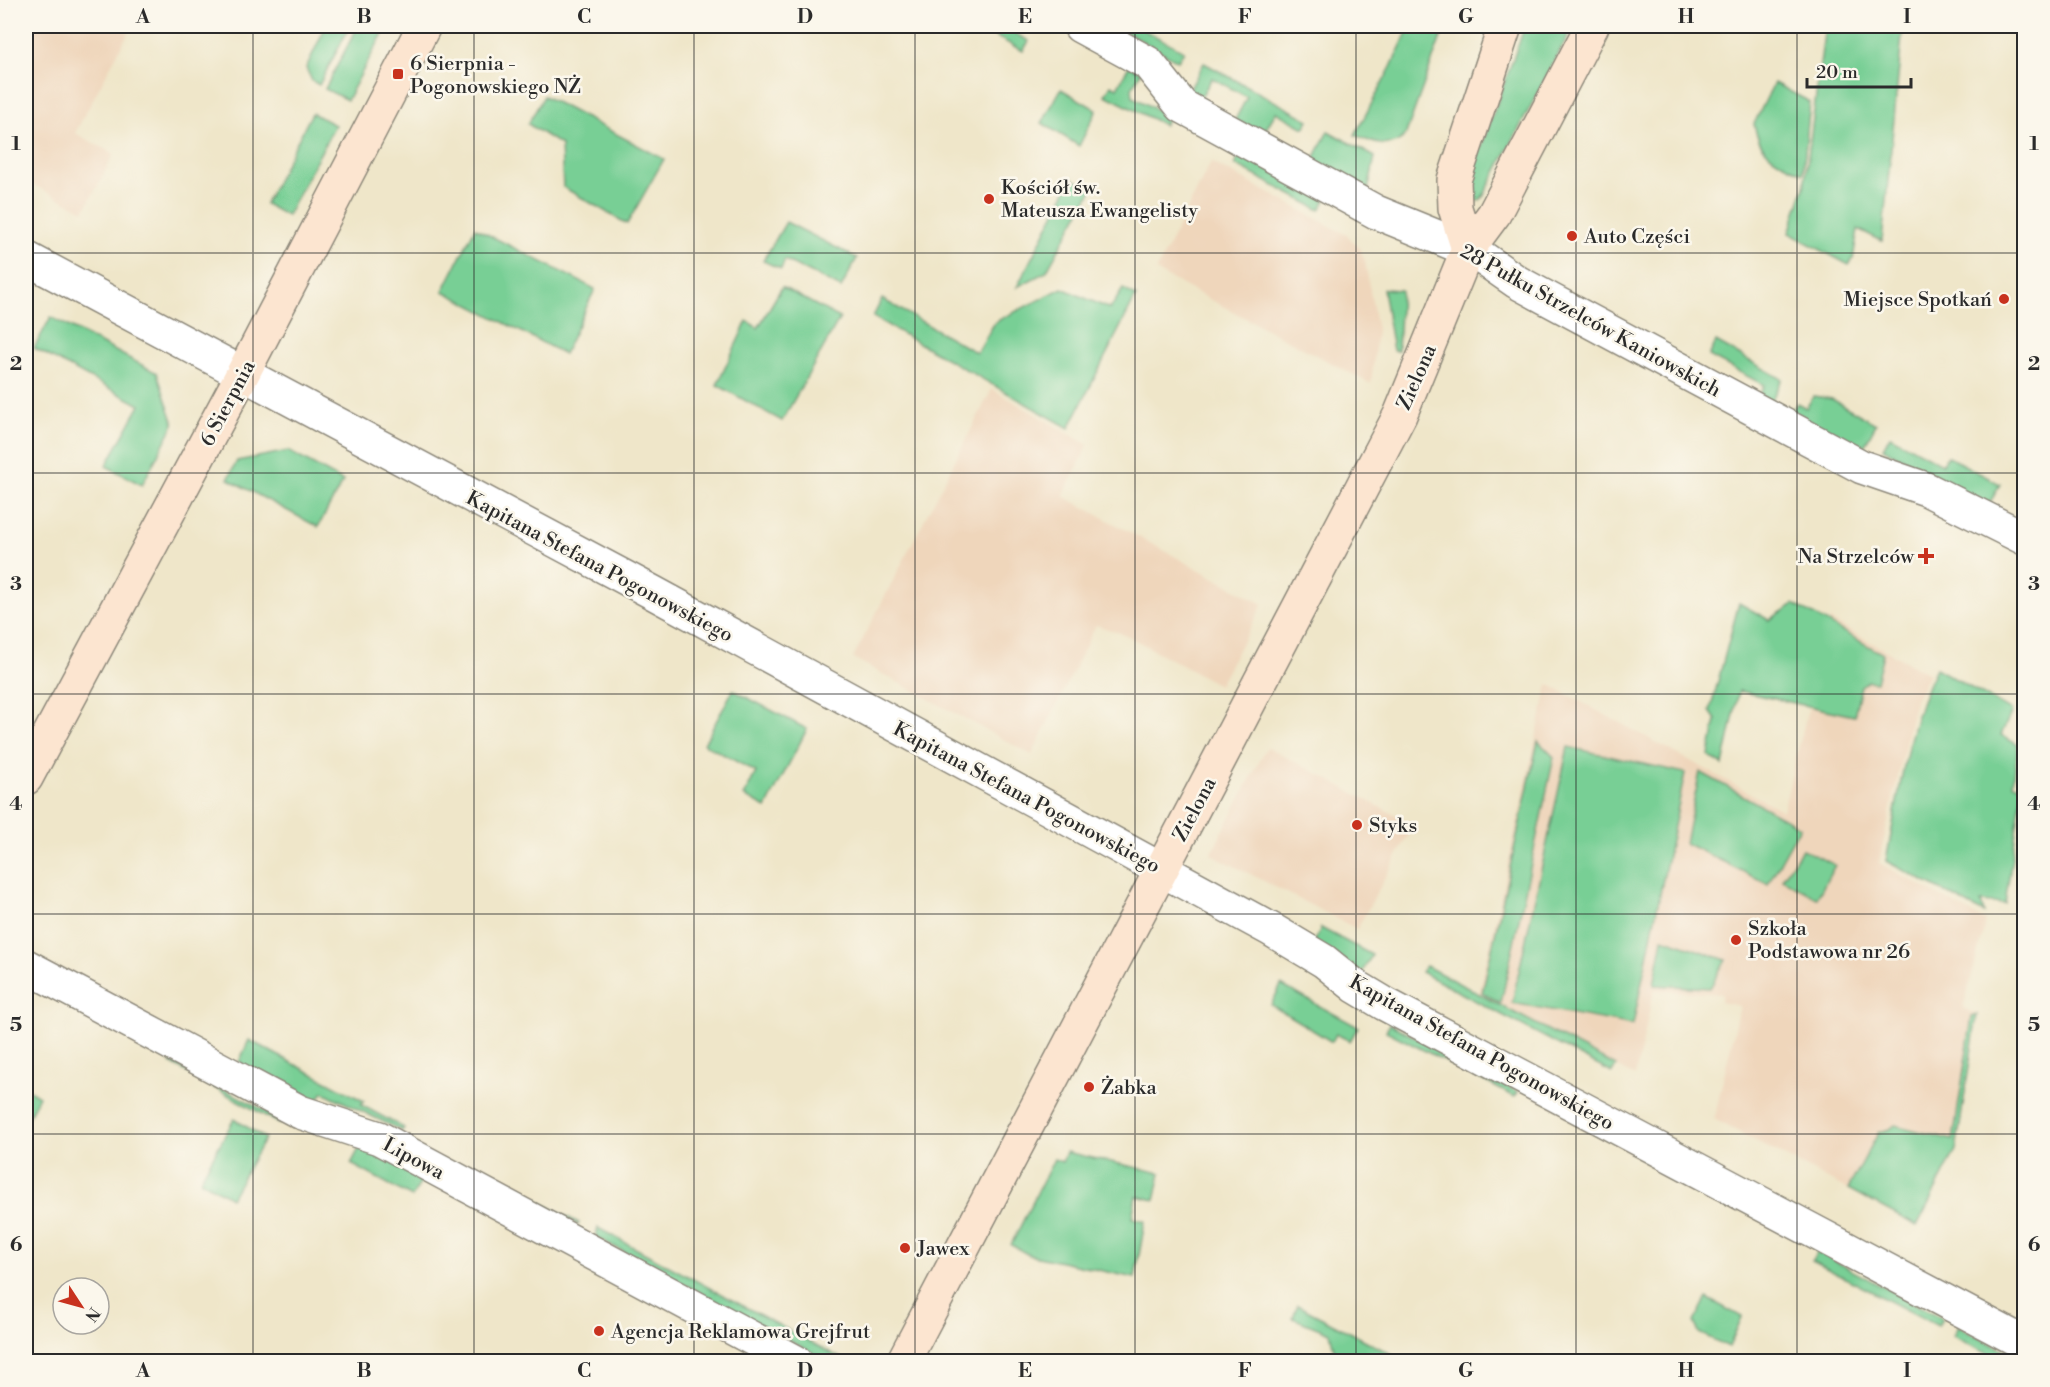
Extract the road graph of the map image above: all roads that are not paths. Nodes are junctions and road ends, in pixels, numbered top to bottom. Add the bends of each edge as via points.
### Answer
1 (424, 26) edge
2 (1080, 26) edge
3 (1505, 26) edge
4 (1592, 26) edge
5 (1468, 249) junction
6 (26, 258) edge
7 (243, 375) junction
8 (2025, 538) edge
9 (26, 778) edge
10 (1162, 870) junction
11 (26, 966) edge
12 (2025, 1343) edge
13 (796, 1362) edge
14 (903, 1362) edge

1 - 7 street, 6 Sierpnia
2 - 5 street, 28 Pułku Strzelców Kaniowskich via 1148,63 1182,106 1376,212
3 - 5 street via 1454,180 1455,208
4 - 5 street, Zielona via 1494,214
5 - 8 street, 28 Pułku Strzelców Kaniowskich via 1517,282 1862,467 1926,489
5 - 10 street, Zielona via 1400,415
6 - 7 street, Kapitana Stefana Pogonowskiego
7 - 9 street, 6 Sierpnia
7 - 10 street, Kapitana Stefana Pogonowskiego
10 - 12 street, Kapitana Stefana Pogonowskiego via 1324,961 1385,1004
10 - 14 street, Zielona
11 - 13 street, Lipowa via 300,1112 379,1138

